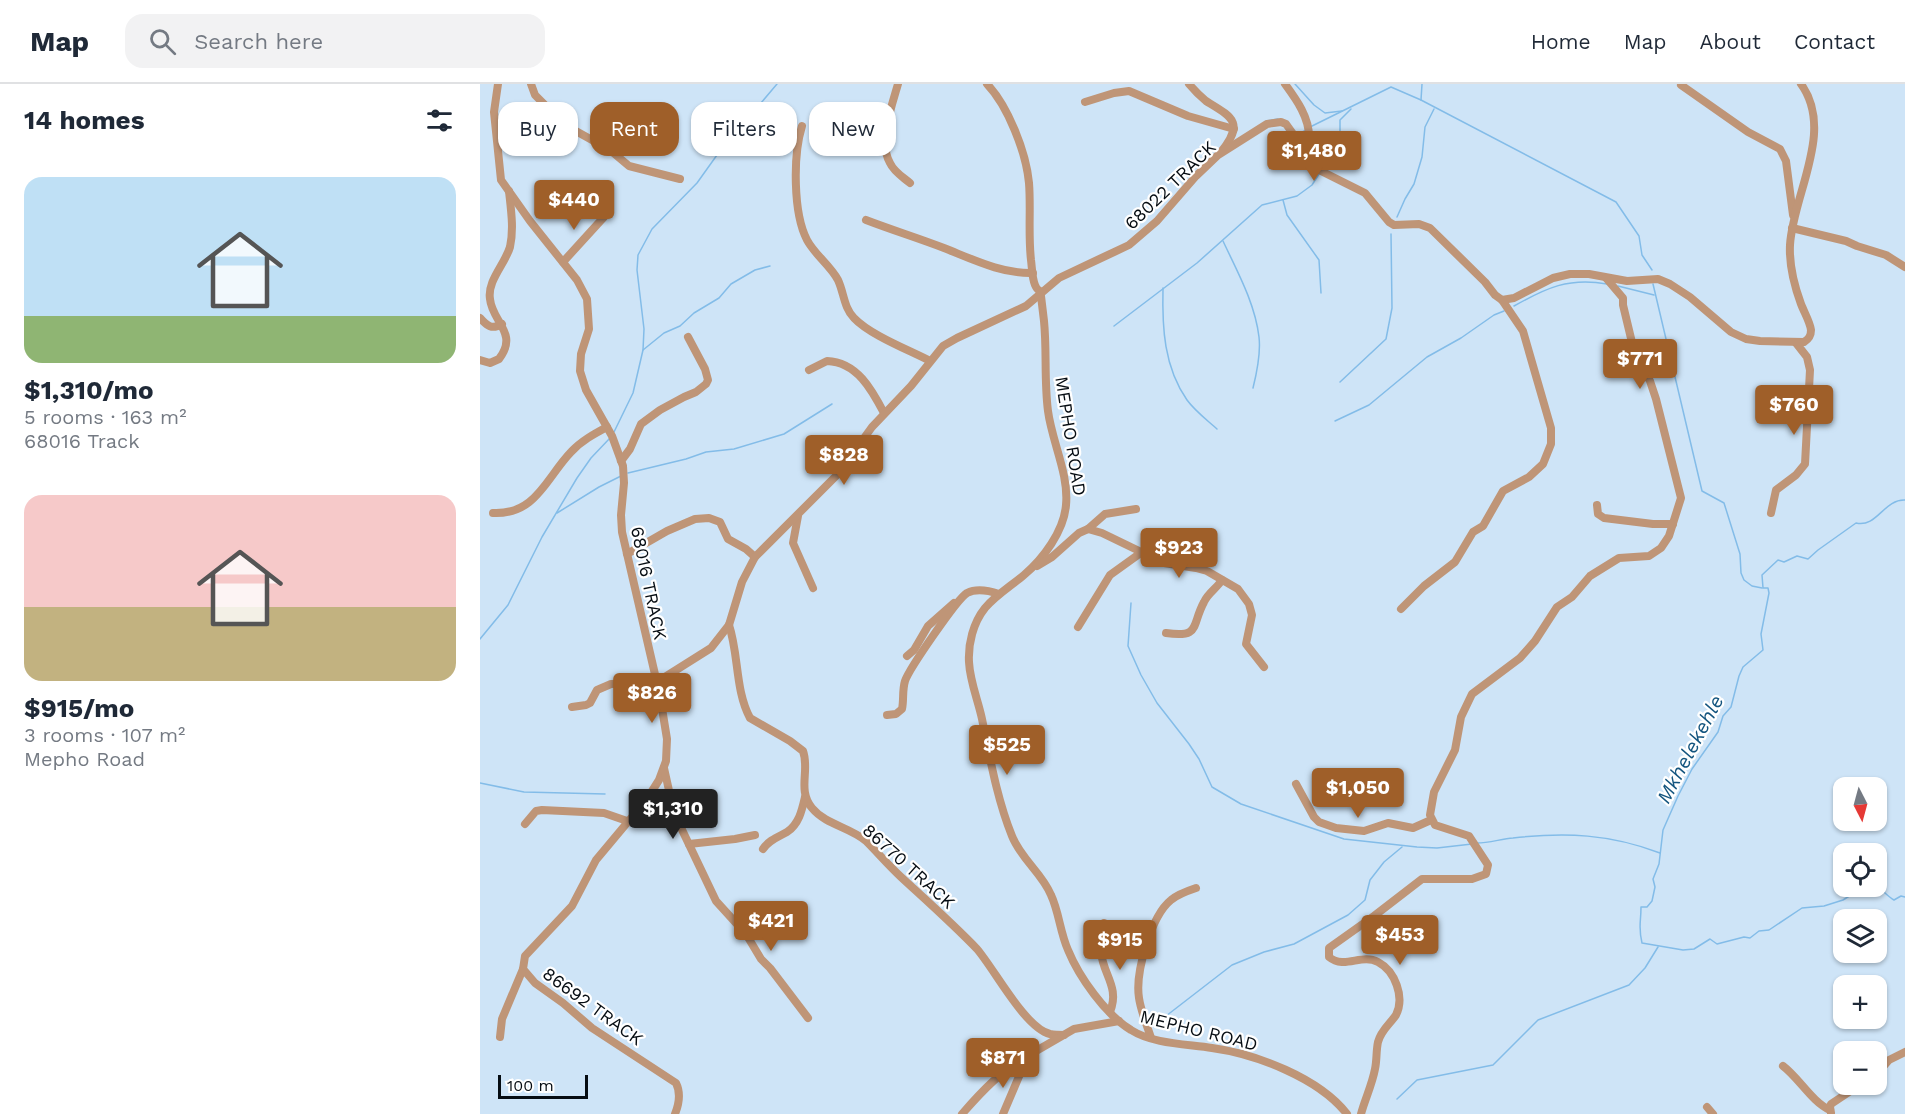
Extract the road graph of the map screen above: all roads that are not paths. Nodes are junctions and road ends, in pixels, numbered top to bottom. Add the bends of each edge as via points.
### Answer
1 (498, 84) edge
2 (531, 84) edge
3 (898, 84) edge
4 (987, 84) edge
5 (1189, 84) edge
6 (1285, 84) edge
7 (1801, 84) edge
8 (1681, 85) edge
9 (1085, 102) dead end
10 (802, 126) dead end
11 (1234, 129) junction
12 (1218, 155) junction
13 (1308, 155) junction
14 (680, 179) dead end
15 (910, 183) dead end
16 (509, 190) junction
17 (604, 217) dead end
18 (1794, 217) junction
19 (866, 220) dead end
20 (1792, 228) junction
21 (563, 262) junction
22 (1905, 267) edge
23 (1033, 273) junction
24 (1605, 277) junction
25 (1041, 294) junction
26 (1502, 300) junction
27 (480, 318) edge
28 (502, 324) junction
29 (688, 337) dead end
30 (1796, 343) junction
31 (480, 360) edge
32 (930, 361) junction
33 (809, 370) dead end
34 (884, 413) junction
35 (607, 427) junction
36 (621, 460) junction
37 (1597, 505) dead end
38 (1136, 509) dead end
39 (494, 513) dead end
40 (1771, 513) dead end
41 (799, 514) junction
42 (1673, 524) junction
43 (1088, 529) junction
44 (1142, 552) junction
45 (627, 554) junction
46 (754, 557) junction
47 (1032, 568) junction
48 (1222, 580) junction
49 (813, 588) dead end
50 (999, 594) junction
51 (962, 597) junction
52 (1401, 609) dead end
53 (729, 625) junction
54 (1078, 627) dead end
55 (1166, 633) dead end
56 (907, 656) dead end
57 (1264, 667) dead end
58 (657, 682) junction
59 (572, 707) dead end
60 (887, 715) dead end
61 (664, 768) junction
62 (1296, 784) dead end
63 (805, 796) junction
64 (1431, 820) junction
65 (630, 822) junction
66 (525, 825) dead end
67 (755, 835) dead end
68 (689, 844) junction
69 (763, 849) dead end
70 (1196, 888) dead end
71 (1104, 923) dead end
72 (523, 969) junction
73 (1110, 1012) junction
74 (808, 1018) dead end
75 (1119, 1022) junction
76 (1064, 1035) junction
77 (500, 1037) dead end
78 (1151, 1038) junction
79 (1036, 1051) junction
80 (1905, 1052) edge
81 (1887, 1062) edge
82 (1783, 1066) dead end
83 (1844, 1095) edge
84 (1707, 1107) dead end
85 (1831, 1112) edge
86 (675, 1114) edge
87 (962, 1114) edge
88 (1003, 1114) edge
89 (1347, 1114) edge
90 (1361, 1114) edge
91 (1713, 1114) edge

1 - 16 street, 68016 TRACK via 494,112 500,176
2 - 14 street via 535,95 565,125 610,150 629,166
3 - 15 street via 888,115 886,156 894,170
4 - 23 street, MEPHO ROAD via 1008,116 1027,171
5 - 11 street via 1229,114
6 - 13 street via 1303,112 1310,139
7 - 18 street via 1809,98 1814,129
8 - 18 street via 1748,132 1780,149 1786,161
9 - 11 street via 1129,91 1188,116
10 - 32 street via 796,187 806,238 837,279 852,317
11 - 12 street
12 - 13 street, 68022 TRACK via 1274,122 1286,124
12 - 25 street, 68022 TRACK via 1143,235 1113,254 1059,278
13 - 26 street, 68022 TRACK via 1319,170 1365,193 1394,225 1419,224 1431,228
16 - 21 street, 68016 TRACK
16 - 28 street via 509,248 489,299
17 - 21 street
18 - 20 street
19 - 23 street via 989,265
20 - 22 street via 1846,241 1886,255
20 - 30 street via 1793,280 1811,330 1808,339
21 - 35 street, 68016 TRACK via 587,299 589,329 580,371
23 - 25 street, MEPHO ROAD
24 - 26 street via 1561,275
24 - 30 street via 1663,280 1731,332 1746,339
24 - 42 street via 1623,298 1635,355 1653,389 1681,498
25 - 32 street, 68022 TRACK via 1016,312 949,342
25 - 47 street, MEPHO ROAD via 1048,414 1066,506 1054,538
26 - 52 street, 68022 TRACK via 1523,331 1549,419 1552,435 1544,464 1503,491 1483,526 1470,535 1455,562
27 - 28 street via 489,327
28 - 31 street via 506,335 503,355 494,362
29 - 36 street via 705,369 706,384 641,424
30 - 40 street via 1807,357 1810,370 1806,456 1802,469 1776,490
32 - 34 street, 68022 TRACK
33 - 34 street via 827,361 851,369 868,384
34 - 41 street, 68022 TRACK via 838,474
35 - 36 street, 68016 TRACK
35 - 39 street via 572,451 541,491 522,508
36 - 45 street, 68016 TRACK via 621,524
37 - 42 street via 1598,514 1604,518
38 - 43 street via 1105,514
41 - 46 street, 68022 TRACK
41 - 49 street via 793,543
42 - 64 street via 1666,543 1655,553 1615,560 1590,576 1557,607 1520,658 1472,694 1461,717 1455,750 1434,792
43 - 44 street
43 - 47 street
44 - 48 street via 1164,563 1196,568
44 - 54 street via 1110,575
45 - 46 street via 667,531 706,518 720,522 728,539
45 - 58 street, 68016 TRACK
46 - 53 street, 68022 TRACK
47 - 50 street, MEPHO ROAD
48 - 55 street via 1205,599 1190,632
48 - 57 street via 1238,590 1249,604 1252,615 1246,644
50 - 51 street via 979,590
50 - 73 street, MEPHO ROAD via 978,619 969,647 971,679 990,761 1015,844 1052,896 1077,969
51 - 56 street via 928,626
51 - 60 street via 908,675 902,710
53 - 58 street, 68022 TRACK via 711,648
53 - 63 street via 750,718 803,751
58 - 59 street via 612,684 597,690 590,703
58 - 61 street, 68016 TRACK via 667,739
61 - 65 street, 86692 TRACK
61 - 68 street, 68016 TRACK via 672,806
62 - 64 street via 1314,817 1336,828 1364,831 1388,823 1413,828
63 - 69 street via 793,828
63 - 76 street, 86770 TRACK via 818,814 864,840 928,901 985,959 1029,1020 1050,1034
64 - 90 street via 1475,843 1488,865 1486,874 1472,879 1418,880 1328,951 1332,960 1342,963 1362,958 1376,961 1391,974 1399,992 1395,1016 1380,1037 1375,1071
65 - 66 street via 604,813 542,810
65 - 72 street, 86692 TRACK via 596,860 572,906 525,956
67 - 68 street
68 - 74 street, 68016 TRACK via 716,901 746,934
70 - 78 street via 1169,901 1144,947 1138,997
71 - 73 street via 1101,952 1114,990
72 - 77 street via 502,1019
72 - 86 street, 86692 TRACK via 592,1028 676,1083 679,1091
73 - 75 street, MEPHO ROAD
75 - 76 street via 1083,1027
75 - 78 street, MEPHO ROAD
76 - 79 street
78 - 89 street, MEPHO ROAD via 1216,1048 1277,1066 1329,1095
79 - 87 street via 992,1081
79 - 88 street via 1023,1067
80 - 81 street
82 - 85 street
83 - 85 street via 1831,1104
84 - 91 street

